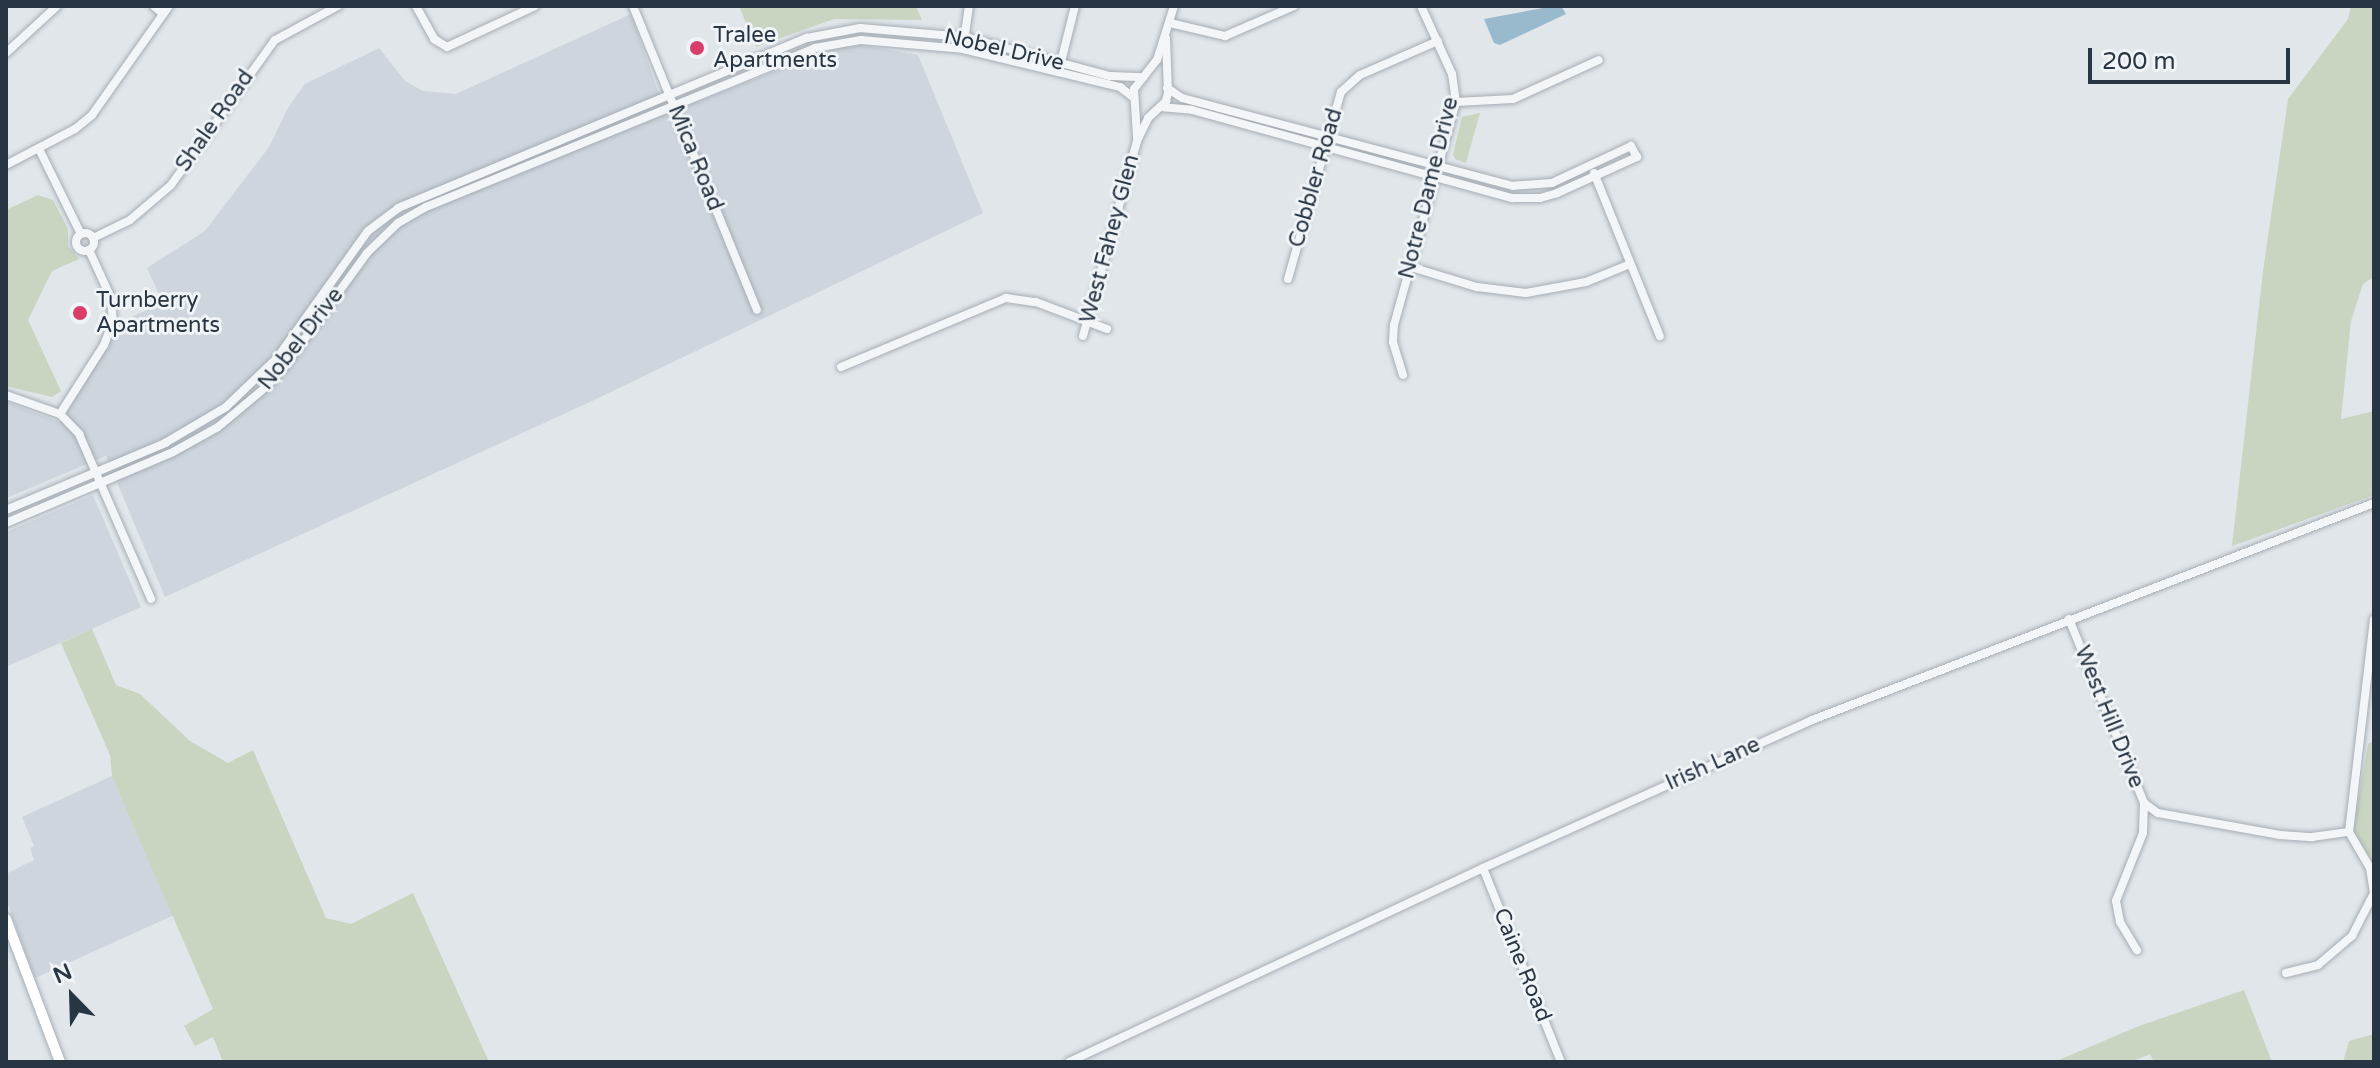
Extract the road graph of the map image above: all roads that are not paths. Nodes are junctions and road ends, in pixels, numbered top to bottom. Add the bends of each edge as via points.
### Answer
1 (57, 6) edge
2 (154, 6) edge
3 (338, 6) edge
4 (416, 6) edge
5 (633, 6) edge
6 (969, 6) edge
7 (1075, 6) edge
8 (1174, 6) edge
9 (1294, 6) edge
10 (1421, 6) edge
11 (532, 7) edge
12 (166, 10) edge
13 (1170, 23) junction
14 (817, 35) junction
15 (965, 37) junction
16 (1166, 38) junction
17 (1438, 41) junction
18 (821, 46) junction
19 (963, 49) junction
20 (6, 53) edge
21 (1599, 60) dead end
22 (1061, 62) junction
23 (1144, 77) junction
24 (1167, 87) junction
25 (670, 95) junction
26 (1135, 99) junction
27 (1456, 102) junction
28 (674, 106) junction
29 (1158, 108) junction
30 (1264, 117) junction
31 (1261, 130) junction
32 (579, 133) junction
33 (1328, 135) junction
34 (1137, 141) junction
35 (583, 143) junction
36 (1324, 147) junction
37 (39, 149) junction
38 (6, 165) edge
39 (1438, 165) junction
40 (1591, 165) junction
41 (1596, 176) junction
42 (1435, 178) junction
43 (1513, 186) junction
44 (1512, 198) junction
45 (81, 234) junction
46 (93, 238) junction
47 (89, 250) junction
48 (1630, 264) junction
49 (1411, 267) junction
50 (1288, 279) dead end
51 (757, 310) dead end
52 (1087, 322) junction
53 (1107, 329) dead end
54 (1083, 336) dead end
55 (1660, 336) dead end
56 (841, 367) dead end
57 (1403, 375) dead end
58 (6, 395) edge
59 (60, 414) junction
60 (96, 471) junction
61 (101, 482) junction
62 (2374, 503) edge
63 (6, 510) edge
64 (6, 523) edge
65 (151, 599) dead end
66 (2069, 619) junction
67 (2374, 619) edge
68 (2374, 736) edge
69 (2362, 741) junction
70 (2144, 803) junction
71 (2349, 832) junction
72 (1483, 868) junction
73 (2374, 893) edge
74 (6, 919) edge
75 (2137, 950) dead end
76 (2286, 973) dead end
77 (60, 1062) edge
78 (1069, 1062) edge
79 (1561, 1062) edge

1 - 20 street
2 - 12 street
3 - 46 street, Shale Road via 275,40 171,185 130,220
4 - 11 street via 441,46 452,46
5 - 25 street, Mica Road
6 - 15 street
7 - 22 street
8 - 13 street
9 - 13 street via 1225,36
10 - 17 street, Notre Dame Drive
12 - 37 street via 92,115
13 - 16 street
14 - 15 street, Nobel Drive via 860,28
14 - 18 street
14 - 25 street, Nobel Drive
15 - 19 street
15 - 22 street, Nobel Drive
16 - 23 street
16 - 24 street
17 - 27 street, Notre Dame Drive via 1453,77
17 - 33 street, Cobbler Road via 1353,79 1339,97
18 - 19 street, Nobel Drive via 861,40
18 - 28 street, Nobel Drive
19 - 26 street, Nobel Drive via 1120,87
21 - 27 street via 1513,99
22 - 23 street, Nobel Drive via 1110,76
23 - 24 street, Nobel Drive via 1160,78
23 - 26 street via 1134,89
24 - 29 street via 1166,101
24 - 30 street, Nobel Drive via 1182,98
25 - 28 street, Mica Road
25 - 32 street, Nobel Drive
26 - 29 street, Nobel Drive via 1143,108
26 - 34 street
27 - 39 street, Notre Dame Drive
28 - 35 street, Nobel Drive
28 - 51 street, Mica Road
29 - 31 street, Nobel Drive via 1192,110
29 - 34 street
30 - 31 street
30 - 33 street, Nobel Drive
31 - 36 street, Nobel Drive
32 - 35 street
32 - 60 street, Nobel Drive via 398,208 355,247 277,358 244,391 165,443
33 - 36 street, Cobbler Road
33 - 39 street, Nobel Drive
34 - 52 street, West Fahey Glen
35 - 61 street, Nobel Drive via 398,223 367,253 267,386 200,437
36 - 42 street, Nobel Drive
36 - 50 street, Cobbler Road
37 - 38 street
37 - 45 street
39 - 42 street, Notre Dame Drive
39 - 43 street, Nobel Drive
40 - 41 street
40 - 41 street, Nobel Drive via 1631,146 1637,157
40 - 43 street, Nobel Drive via 1552,183
41 - 44 street, Nobel Drive via 1540,198
41 - 48 street
42 - 44 street, Nobel Drive
42 - 49 street, Notre Dame Drive
43 - 44 street
45 - 46 street
45 - 47 street via 76,244
46 - 47 street
47 - 59 street via 111,298 113,322
48 - 49 street via 1576,285 1526,293 1477,287
48 - 55 street
49 - 57 street, Notre Dame Drive via 1393,333
52 - 53 street
52 - 54 street, West Fahey Glen
52 - 56 street via 1036,302 1006,298
58 - 59 street
59 - 60 street via 79,434
60 - 61 street
60 - 63 street, Nobel Drive
61 - 64 street, Nobel Drive
61 - 65 street
62 - 66 street, Irish Lane
66 - 70 street, West Hill Drive
66 - 72 street, Irish Lane via 1812,720
67 - 69 street
68 - 69 street
69 - 71 street
70 - 71 street via 2158,813 2280,835
70 - 75 street, West Hill Drive via 2143,833 2116,901 2120,922
71 - 73 street via 2370,868
72 - 78 street, Irish Lane
72 - 79 street, Caine Road
73 - 76 street via 2352,936 2318,965
74 - 77 main road

